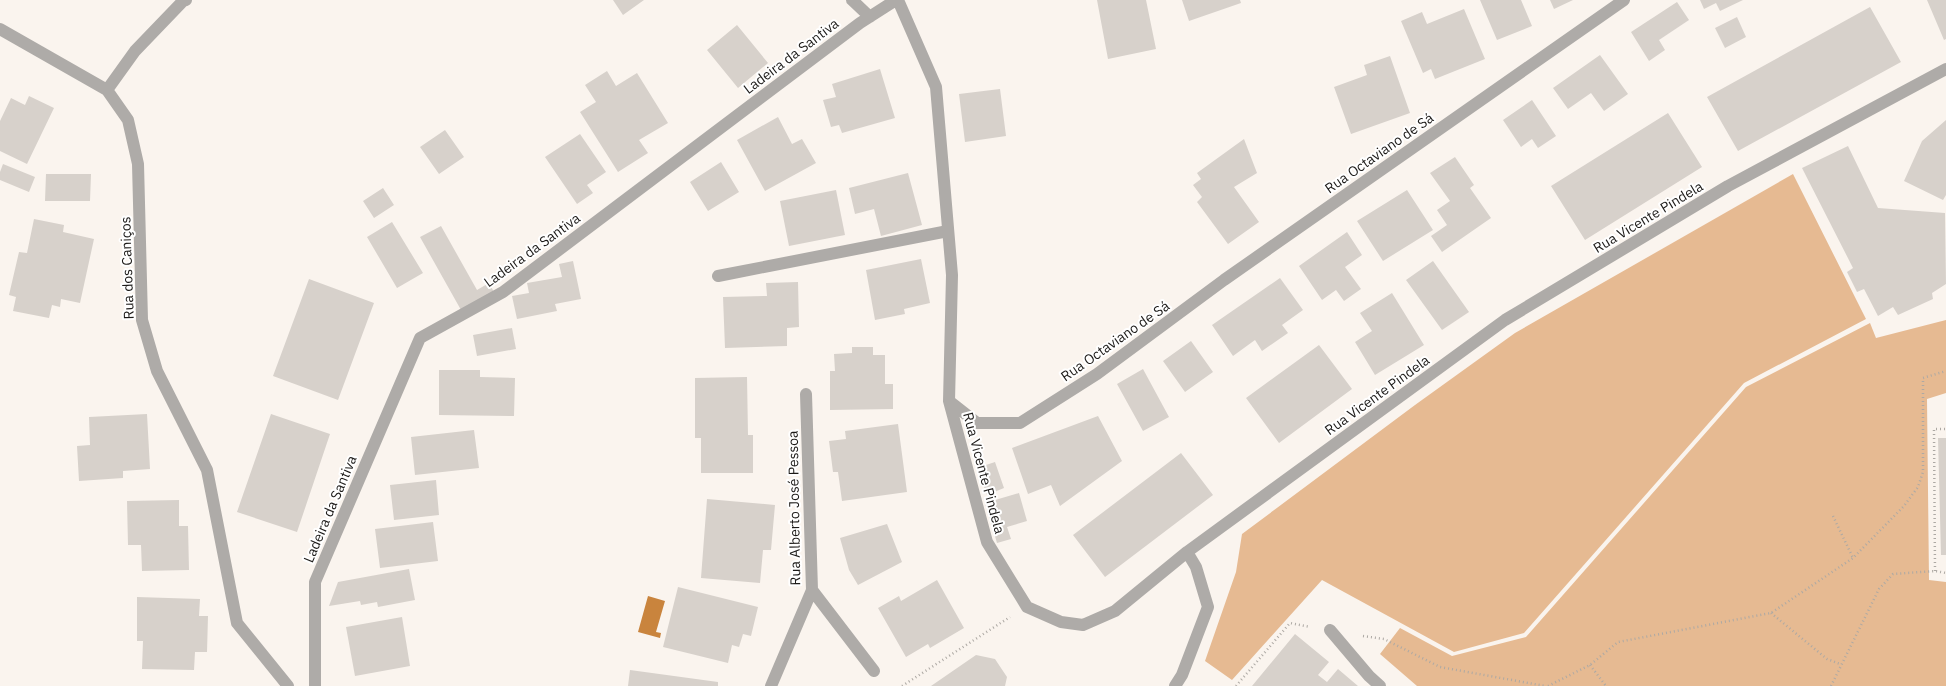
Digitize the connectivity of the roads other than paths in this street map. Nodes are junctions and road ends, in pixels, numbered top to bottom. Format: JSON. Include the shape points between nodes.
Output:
{"nodes":[{"id":1,"x":186,"y":0,"type":"edge"},
{"id":2,"x":852,"y":0,"type":"edge"},
{"id":3,"x":897,"y":0,"type":"edge"},
{"id":4,"x":1624,"y":0,"type":"edge"},
{"id":5,"x":870,"y":17,"type":"junction"},
{"id":6,"x":0,"y":29,"type":"edge"},
{"id":7,"x":1946,"y":69,"type":"edge"},
{"id":8,"x":107,"y":90,"type":"junction"},
{"id":9,"x":948,"y":231,"type":"junction"},
{"id":10,"x":718,"y":276,"type":"dead end"},
{"id":11,"x":806,"y":394,"type":"dead end"},
{"id":12,"x":949,"y":401,"type":"junction"},
{"id":13,"x":1188,"y":552,"type":"junction"},
{"id":14,"x":812,"y":590,"type":"junction"},
{"id":15,"x":1330,"y":630,"type":"road end"},
{"id":16,"x":874,"y":671,"type":"dead end"},
{"id":17,"x":288,"y":686,"type":"edge"},
{"id":18,"x":315,"y":686,"type":"edge"},
{"id":19,"x":771,"y":686,"type":"edge"},
{"id":20,"x":1175,"y":686,"type":"edge"},
{"id":21,"x":1380,"y":686,"type":"edge"}],
"edges":[{"from":1,"to":8,"type":"street","via":[[182,1],[135,51]]},
{"from":2,"to":5,"type":"street"},
{"from":3,"to":5,"type":"street","name":"Ladeira da Santiva"},
{"from":3,"to":9,"type":"street","via":[[936,87]]},
{"from":4,"to":12,"type":"street","name":"Rua Octaviano de Sá","via":[[1230,276],[1097,374],[1020,423],[977,423]]},
{"from":5,"to":18,"type":"street","name":"Ladeira da Santiva","via":[[503,292],[420,338],[315,582]]},
{"from":6,"to":8,"type":"street","name":"Rua dos Caniços"},
{"from":7,"to":13,"type":"street","name":"Rua Vicente Pindela","via":[[1728,186],[1505,320]]},
{"from":8,"to":17,"type":"street","name":"Rua dos Caniços","via":[[128,120],[138,164],[142,320],[157,371],[207,470],[237,623]]},
{"from":9,"to":10,"type":"street"},
{"from":9,"to":12,"type":"street","via":[[952,275]]},
{"from":11,"to":14,"type":"street","name":"Rua Alberto José Pessoa"},
{"from":12,"to":13,"type":"street","name":"Rua Vicente Pindela","via":[[987,542],[1027,606],[1061,622],[1083,625],[1115,611]]},
{"from":13,"to":20,"type":"street","via":[[1196,567],[1208,607],[1182,675]]},
{"from":14,"to":16,"type":"street"},
{"from":14,"to":19,"type":"street","name":"Rua Alberto José Pessoa"},
{"from":15,"to":21,"type":"street"}]}
